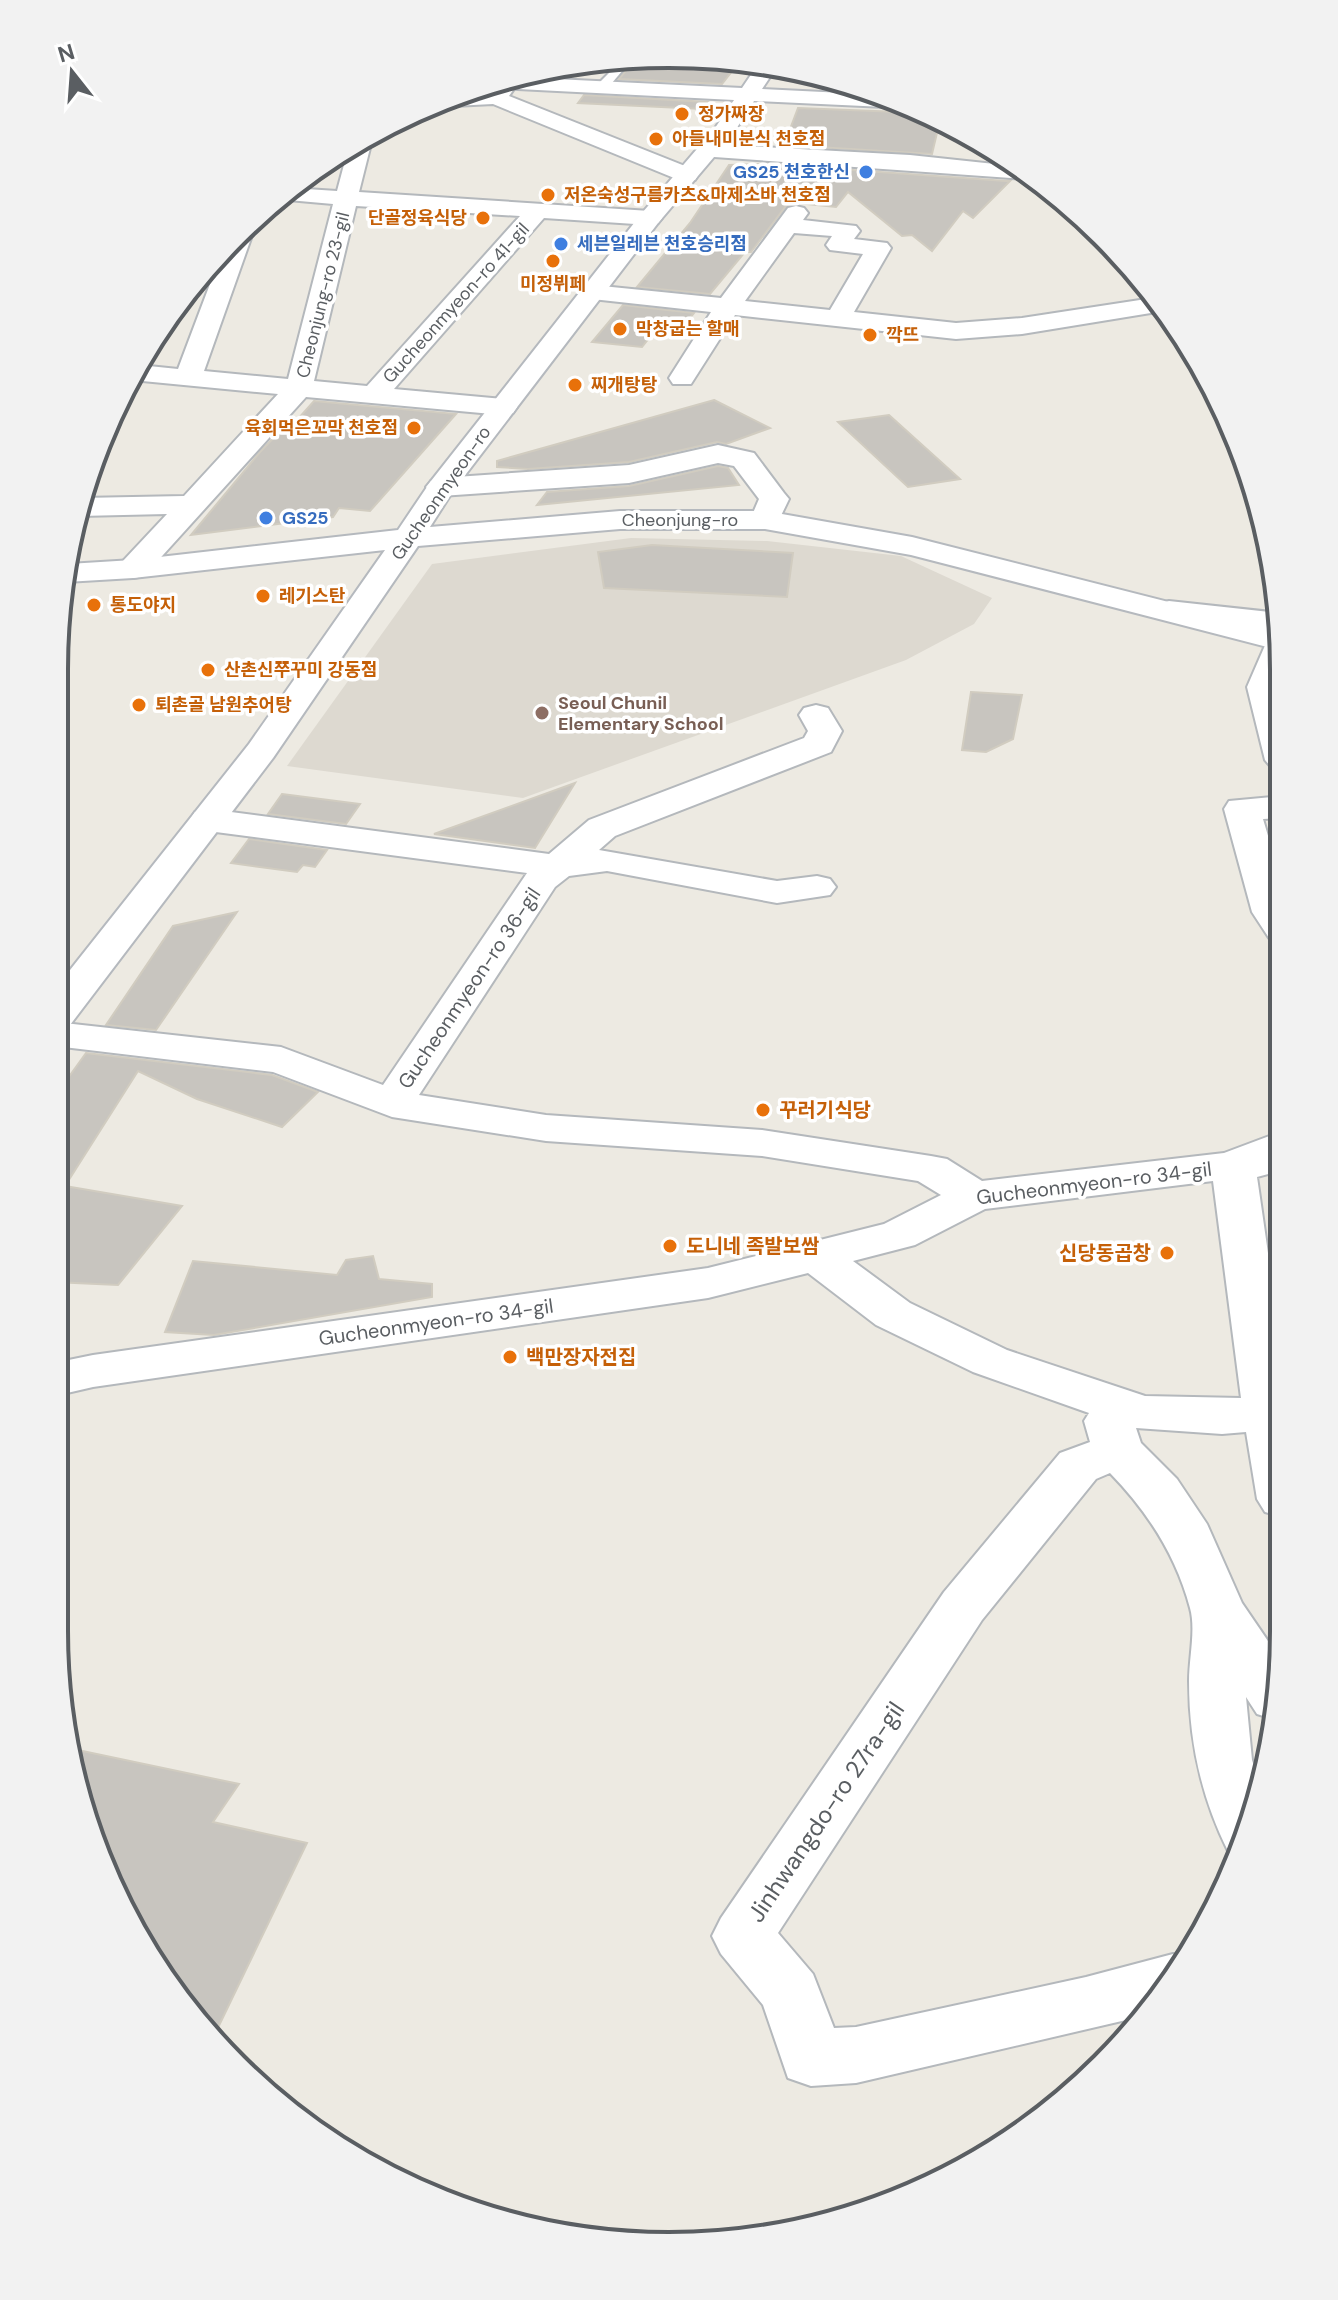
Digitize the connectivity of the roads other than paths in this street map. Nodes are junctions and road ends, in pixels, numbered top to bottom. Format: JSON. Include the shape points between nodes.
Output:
{"nodes":[{"id":1,"x":618,"y":70,"type":"edge"},
{"id":2,"x":760,"y":75,"type":"edge"},
{"id":3,"x":602,"y":87,"type":"junction"},
{"id":4,"x":514,"y":88,"type":"edge"},
{"id":5,"x":505,"y":90,"type":"edge"},
{"id":6,"x":748,"y":93,"type":"junction"},
{"id":7,"x":860,"y":99,"type":"edge"},
{"id":8,"x":708,"y":151,"type":"junction"},
{"id":9,"x":357,"y":156,"type":"edge"},
{"id":10,"x":1002,"y":168,"type":"edge"},
{"id":11,"x":687,"y":175,"type":"junction"},
{"id":12,"x":299,"y":195,"type":"edge"},
{"id":13,"x":348,"y":198,"type":"junction"},
{"id":14,"x":538,"y":211,"type":"junction"},
{"id":15,"x":650,"y":218,"type":"junction"},
{"id":16,"x":232,"y":257,"type":"edge"},
{"id":17,"x":592,"y":292,"type":"junction"},
{"id":18,"x":728,"y":306,"type":"junction"},
{"id":19,"x":1148,"y":306,"type":"edge"},
{"id":20,"x":838,"y":318,"type":"junction"},
{"id":21,"x":146,"y":374,"type":"edge"},
{"id":22,"x":188,"y":378,"type":"junction"},
{"id":23,"x":682,"y":378,"type":"dead end"},
{"id":24,"x":299,"y":388,"type":"junction"},
{"id":25,"x":374,"y":395,"type":"junction"},
{"id":26,"x":503,"y":407,"type":"junction"},
{"id":27,"x":441,"y":487,"type":"junction"},
{"id":28,"x":191,"y":505,"type":"junction"},
{"id":29,"x":90,"y":507,"type":"edge"},
{"id":30,"x":765,"y":520,"type":"junction"},
{"id":31,"x":409,"y":538,"type":"junction"},
{"id":32,"x":133,"y":569,"type":"junction"},
{"id":33,"x":76,"y":572,"type":"edge"},
{"id":34,"x":1163,"y":610,"type":"junction"},
{"id":35,"x":1268,"y":621,"type":"edge"},
{"id":36,"x":1269,"y":638,"type":"edge"},
{"id":37,"x":1270,"y":672,"type":"edge"},
{"id":38,"x":1270,"y":710,"type":"edge"},
{"id":39,"x":816,"y":715,"type":"dead end"},
{"id":40,"x":1270,"y":808,"type":"edge"},
{"id":41,"x":208,"y":820,"type":"junction"},
{"id":42,"x":557,"y":866,"type":"junction"},
{"id":43,"x":817,"y":887,"type":"dead end"},
{"id":44,"x":1270,"y":908,"type":"edge"},
{"id":45,"x":68,"y":999,"type":"edge"},
{"id":46,"x":68,"y":1035,"type":"edge"},
{"id":47,"x":392,"y":1104,"type":"junction"},
{"id":48,"x":1270,"y":1149,"type":"edge"},
{"id":49,"x":1270,"y":1163,"type":"edge"},
{"id":50,"x":1233,"y":1165,"type":"junction"},
{"id":51,"x":974,"y":1196,"type":"junction"},
{"id":52,"x":816,"y":1256,"type":"junction"},
{"id":53,"x":68,"y":1377,"type":"edge"},
{"id":54,"x":1270,"y":1382,"type":"edge"},
{"id":55,"x":1270,"y":1412,"type":"edge"},
{"id":56,"x":1111,"y":1424,"type":"junction"},
{"id":57,"x":1218,"y":1610,"type":"junction"},
{"id":58,"x":1267,"y":1685,"type":"edge"},
{"id":59,"x":1242,"y":1813,"type":"edge"},
{"id":60,"x":1154,"y":1986,"type":"edge"}],
"edges":[{"from":1,"to":3,"type":"lane"},
{"from":2,"to":6,"type":"street","name":"Gucheonmyeon-ro"},
{"from":3,"to":4,"type":"street"},
{"from":3,"to":6,"type":"street"},
{"from":5,"to":11,"type":"street"},
{"from":6,"to":7,"type":"street"},
{"from":6,"to":8,"type":"street","name":"Gucheonmyeon-ro"},
{"from":8,"to":10,"type":"street"},
{"from":8,"to":11,"type":"street","name":"Gucheonmyeon-ro"},
{"from":9,"to":13,"type":"street","name":"Cheonjung-ro 23-gil"},
{"from":11,"to":15,"type":"street","name":"Gucheonmyeon-ro"},
{"from":12,"to":13,"type":"street","name":"Gucheonmyeon-ro 41-gil"},
{"from":13,"to":14,"type":"street","name":"Gucheonmyeon-ro 41-gil"},
{"from":13,"to":24,"type":"street","name":"Cheonjung-ro 23-gil"},
{"from":14,"to":15,"type":"street","name":"Gucheonmyeon-ro 41-gil"},
{"from":14,"to":25,"type":"street","name":"Gucheonmyeon-ro 41-gil"},
{"from":15,"to":17,"type":"street","name":"Gucheonmyeon-ro"},
{"from":16,"to":22,"type":"street"},
{"from":17,"to":18,"type":"street"},
{"from":17,"to":26,"type":"street","name":"Gucheonmyeon-ro"},
{"from":18,"to":20,"type":"street"},
{"from":18,"to":20,"type":"street","via":[[792,219],[848,231],[838,245],[879,248]]},
{"from":18,"to":23,"type":"street"},
{"from":19,"to":20,"type":"street","via":[[956,331]]},
{"from":21,"to":22,"type":"street"},
{"from":22,"to":24,"type":"street"},
{"from":24,"to":25,"type":"street"},
{"from":24,"to":28,"type":"street","name":"Cheonjung-ro 23-gil"},
{"from":25,"to":26,"type":"street"},
{"from":26,"to":27,"type":"street","name":"Gucheonmyeon-ro"},
{"from":27,"to":30,"type":"street","via":[[629,474],[718,454],[744,459],[774,499]]},
{"from":27,"to":31,"type":"street","name":"Gucheonmyeon-ro"},
{"from":28,"to":29,"type":"street"},
{"from":28,"to":32,"type":"street","name":"Cheonjung-ro 23-gil"},
{"from":30,"to":31,"type":"street","name":"Cheonjung-ro","via":[[620,520]]},
{"from":30,"to":34,"type":"street","name":"Cheonjung-ro","via":[[912,546]]},
{"from":31,"to":32,"type":"street","name":"Cheonjung-ro"},
{"from":31,"to":41,"type":"street","name":"Gucheonmyeon-ro"},
{"from":32,"to":33,"type":"street","name":"Cheonjung-ro"},
{"from":34,"to":35,"type":"street"},
{"from":34,"to":36,"type":"street","name":"Cheonjung-ro"},
{"from":37,"to":38,"type":"street","via":[[1264,687]]},
{"from":39,"to":42,"type":"street","name":"Gucheonmyeon-ro 36-gil","via":[[825,731],[819,745],[602,828]]},
{"from":40,"to":44,"type":"street","via":[[1242,809]]},
{"from":41,"to":42,"type":"street"},
{"from":41,"to":45,"type":"street","name":"Gucheonmyeon-ro"},
{"from":42,"to":43,"type":"street","via":[[607,860],[777,892]]},
{"from":42,"to":47,"type":"street","name":"Gucheonmyeon-ro 36-gil","via":[[541,880]]},
{"from":46,"to":47,"type":"street","name":"Gucheonmyeon-ro 36-gil","via":[[281,1060]]},
{"from":47,"to":51,"type":"street","name":"Gucheonmyeon-ro 36-gil","via":[[546,1128],[762,1143],[931,1169]]},
{"from":48,"to":50,"type":"street","name":"Gucheonmyeon-ro 34-gil"},
{"from":49,"to":50,"type":"street"},
{"from":50,"to":51,"type":"street","name":"Gucheonmyeon-ro 34-gil"},
{"from":50,"to":54,"type":"street"},
{"from":51,"to":52,"type":"street","name":"Gucheonmyeon-ro 34-gil","via":[[899,1235]]},
{"from":52,"to":53,"type":"street","name":"Gucheonmyeon-ro 34-gil","via":[[708,1283]]},
{"from":52,"to":56,"type":"street","via":[[893,1314]]},
{"from":55,"to":56,"type":"street","via":[[1222,1417],[1142,1413]]},
{"from":56,"to":57,"type":"street","via":[[1188,1537]]},
{"from":56,"to":60,"type":"street","name":"Jinhwangdo-ro 27ra-gil","via":[[963,1606],[743,1936],[791,1993],[811,2058],[856,2055]]},
{"from":57,"to":58,"type":"street"},
{"from":57,"to":59,"type":"street","via":[[1223,1760]]}]}
